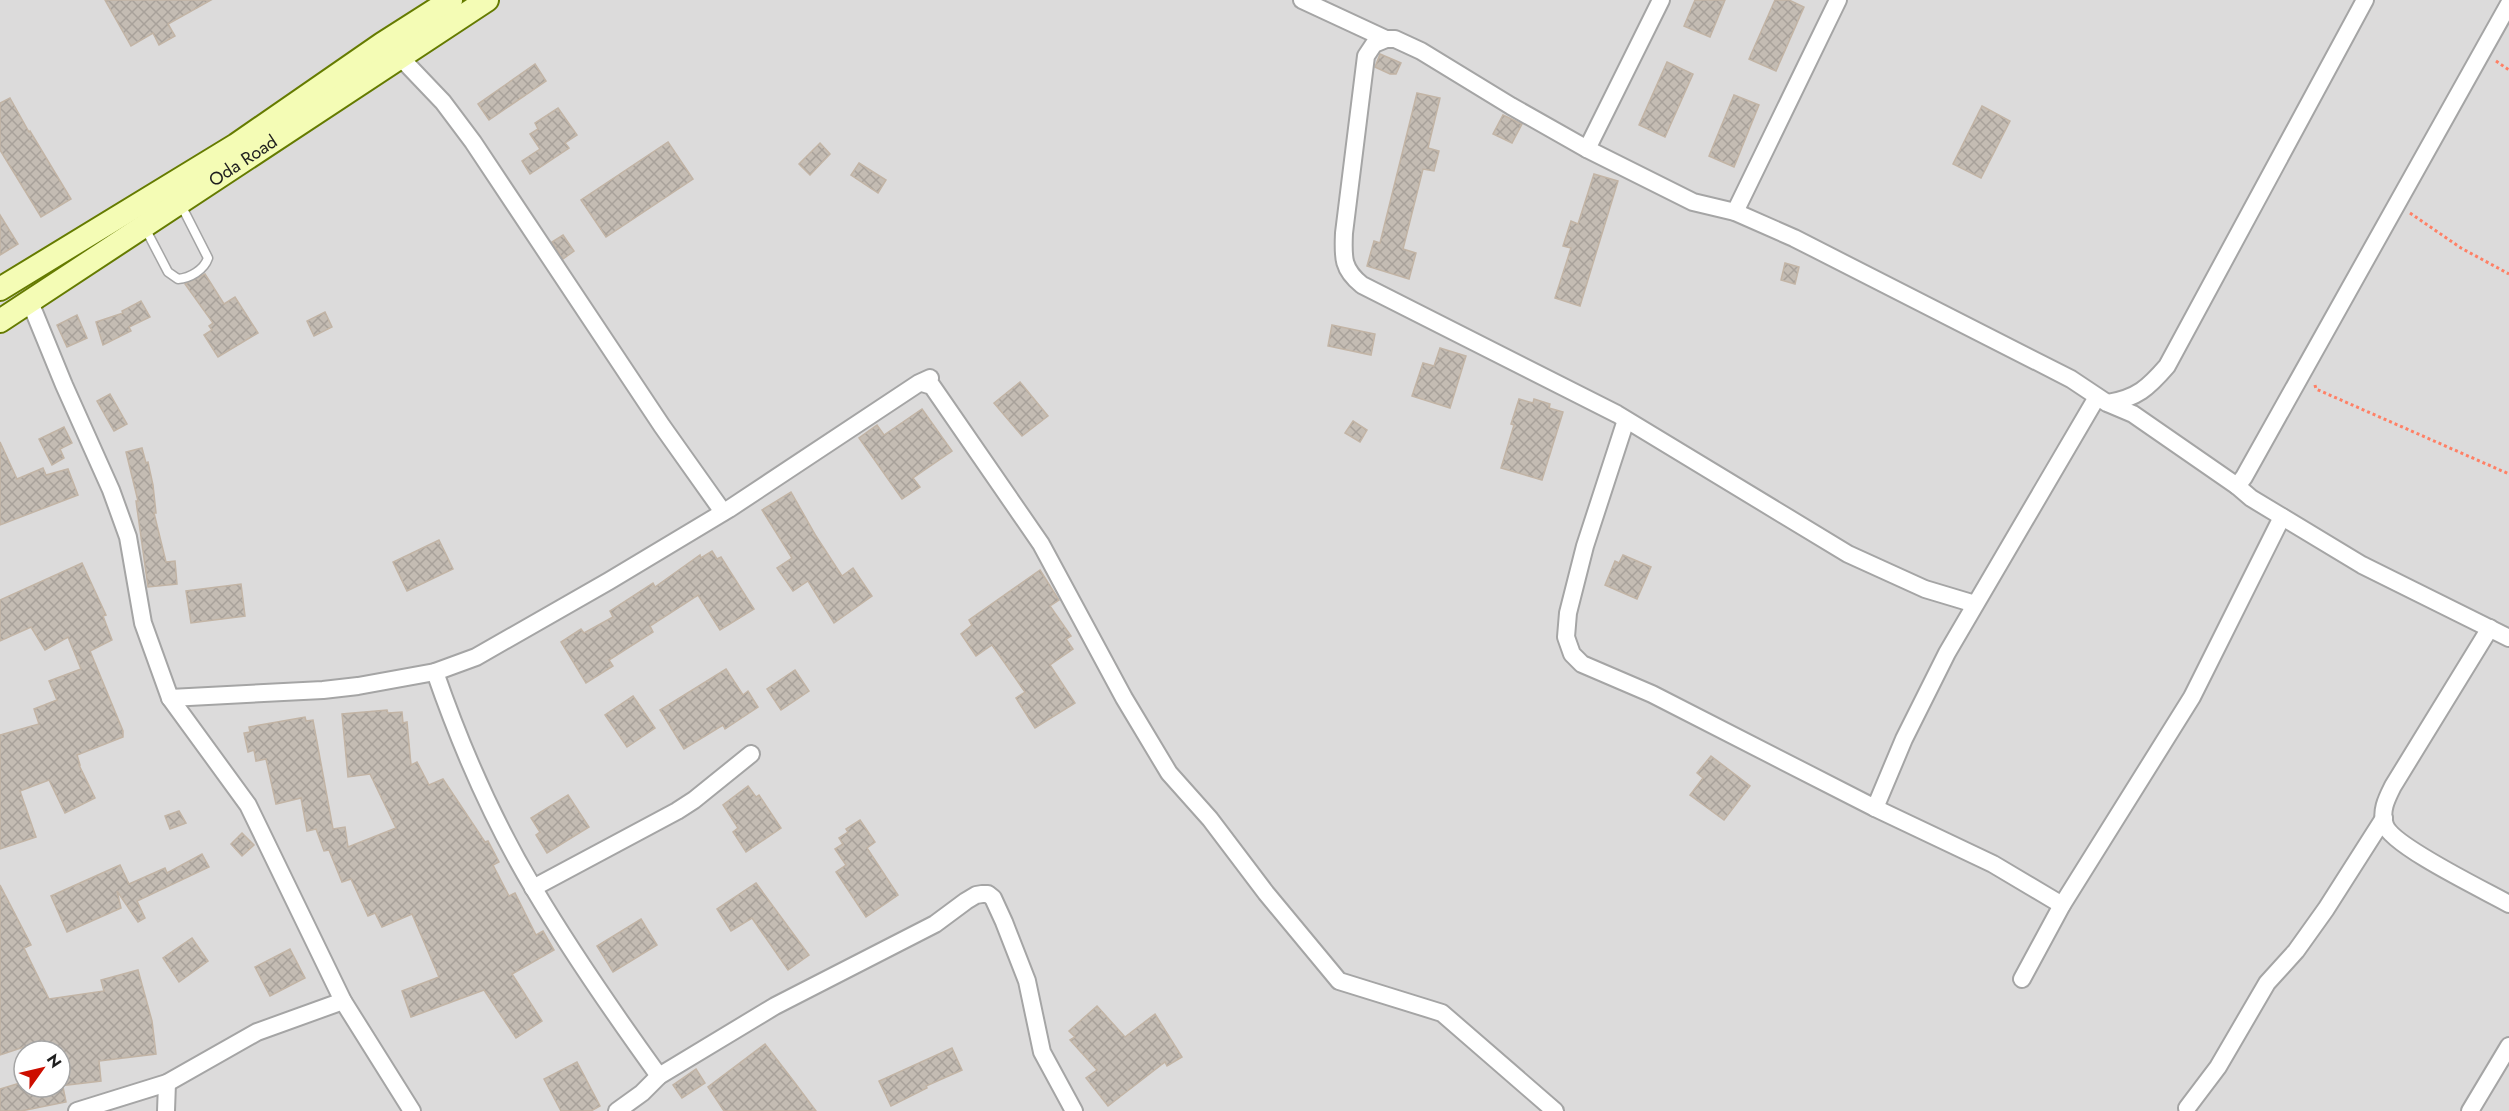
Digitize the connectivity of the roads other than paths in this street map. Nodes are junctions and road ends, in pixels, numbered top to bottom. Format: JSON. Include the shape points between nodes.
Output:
{"nodes":[{"id":1,"x":451,"y":0,"type":"edge"},
{"id":2,"x":487,"y":0,"type":"edge"},
{"id":3,"x":1302,"y":0,"type":"edge"},
{"id":4,"x":1661,"y":0,"type":"edge"},
{"id":5,"x":1838,"y":0,"type":"edge"},
{"id":6,"x":2365,"y":0,"type":"edge"},
{"id":7,"x":2509,"y":4,"type":"edge"},
{"id":8,"x":1386,"y":39,"type":"junction"},
{"id":9,"x":401,"y":58,"type":"junction"},
{"id":10,"x":1587,"y":149,"type":"junction"},
{"id":11,"x":180,"y":203,"type":"junction"},
{"id":12,"x":1735,"y":212,"type":"junction"},
{"id":13,"x":143,"y":226,"type":"junction"},
{"id":14,"x":0,"y":289,"type":"edge"},
{"id":15,"x":30,"y":302,"type":"junction"},
{"id":16,"x":0,"y":321,"type":"edge"},
{"id":17,"x":2102,"y":400,"type":"junction"},
{"id":18,"x":1626,"y":420,"type":"junction"},
{"id":19,"x":2237,"y":486,"type":"junction"},
{"id":20,"x":723,"y":512,"type":"junction"},
{"id":21,"x":2282,"y":517,"type":"junction"},
{"id":22,"x":1976,"y":604,"type":"junction"},
{"id":23,"x":2490,"y":628,"type":"junction"},
{"id":24,"x":2509,"y":638,"type":"edge"},
{"id":25,"x":435,"y":672,"type":"junction"},
{"id":26,"x":170,"y":698,"type":"junction"},
{"id":27,"x":751,"y":754,"type":"dead end"},
{"id":28,"x":1875,"y":808,"type":"junction"},
{"id":29,"x":2384,"y":818,"type":"junction"},
{"id":30,"x":533,"y":888,"type":"junction"},
{"id":31,"x":2509,"y":904,"type":"edge"},
{"id":32,"x":2062,"y":905,"type":"junction"},
{"id":33,"x":2022,"y":979,"type":"dead end"},
{"id":34,"x":343,"y":1001,"type":"junction"},
{"id":35,"x":2509,"y":1046,"type":"edge"},
{"id":36,"x":659,"y":1076,"type":"junction"},
{"id":37,"x":167,"y":1083,"type":"junction"},
{"id":38,"x":2187,"y":1108,"type":"dead end"},
{"id":39,"x":77,"y":1111,"type":"edge"},
{"id":40,"x":166,"y":1111,"type":"edge"},
{"id":41,"x":411,"y":1111,"type":"edge"},
{"id":42,"x":617,"y":1111,"type":"edge"},
{"id":43,"x":1074,"y":1111,"type":"edge"},
{"id":44,"x":1555,"y":1111,"type":"edge"},
{"id":45,"x":2470,"y":1111,"type":"edge"}],
"edges":[{"from":1,"to":14,"type":"street","name":"Oda Road","via":[[236,145]]},
{"from":2,"to":9,"type":"street","name":"Oda Road"},
{"from":3,"to":8,"type":"street"},
{"from":4,"to":10,"type":"street"},
{"from":5,"to":12,"type":"street"},
{"from":6,"to":17,"type":"street","via":[[2167,366],[2143,392],[2124,400]]},
{"from":7,"to":19,"type":"street"},
{"from":8,"to":10,"type":"street","via":[[1421,51]]},
{"from":8,"to":18,"type":"street","via":[[1374,44],[1366,57],[1344,233],[1343,256],[1350,275],[1362,285]]},
{"from":9,"to":11,"type":"street","name":"Oda Road"},
{"from":9,"to":20,"type":"street","via":[[443,102],[473,142]]},
{"from":10,"to":12,"type":"street","via":[[1693,202]]},
{"from":11,"to":13,"type":"street","name":"Oda Road"},
{"from":11,"to":13,"type":"lane","via":[[208,258],[192,274],[178,279],[168,272]]},
{"from":12,"to":17,"type":"street","via":[[2030,357]]},
{"from":13,"to":15,"type":"street","name":"Oda Road"},
{"from":15,"to":16,"type":"street","name":"Oda Road"},
{"from":15,"to":26,"type":"street","via":[[128,537],[143,623]]},
{"from":17,"to":19,"type":"street","via":[[2133,414]]},
{"from":17,"to":22,"type":"street"},
{"from":18,"to":22,"type":"street","via":[[1848,554],[1925,589]]},
{"from":18,"to":28,"type":"street","via":[[1585,546],[1568,613],[1569,649],[1582,664],[1652,694]]},
{"from":19,"to":21,"type":"street"},
{"from":20,"to":25,"type":"street","via":[[476,657]]},
{"from":20,"to":44,"type":"street","via":[[919,383],[932,377],[922,383],[932,386],[1041,544],[1169,773],[1339,981],[1442,1013]]},
{"from":21,"to":23,"type":"street","via":[[2362,565]]},
{"from":21,"to":32,"type":"street","via":[[2192,697]]},
{"from":22,"to":28,"type":"street","via":[[1904,739]]},
{"from":23,"to":24,"type":"street"},
{"from":23,"to":29,"type":"street","via":[[2393,786],[2384,806]]},
{"from":25,"to":26,"type":"street","via":[[323,690]]},
{"from":25,"to":30,"type":"street","via":[[486,799]]},
{"from":26,"to":34,"type":"street","via":[[248,805]]},
{"from":27,"to":30,"type":"street","via":[[677,811]]},
{"from":28,"to":32,"type":"street","via":[[1993,864]]},
{"from":29,"to":31,"type":"street","via":[[2385,826],[2401,844]]},
{"from":29,"to":38,"type":"street","via":[[2326,909],[2267,983],[2218,1067]]},
{"from":30,"to":36,"type":"street"},
{"from":32,"to":33,"type":"street"},
{"from":34,"to":37,"type":"street","via":[[257,1032]]},
{"from":34,"to":41,"type":"street"},
{"from":35,"to":45,"type":"street"},
{"from":36,"to":42,"type":"street"},
{"from":36,"to":43,"type":"street","via":[[805,989],[935,924],[976,895],[988,894],[1028,981],[1042,1052]]},
{"from":37,"to":39,"type":"street"},
{"from":37,"to":40,"type":"street"}]}
